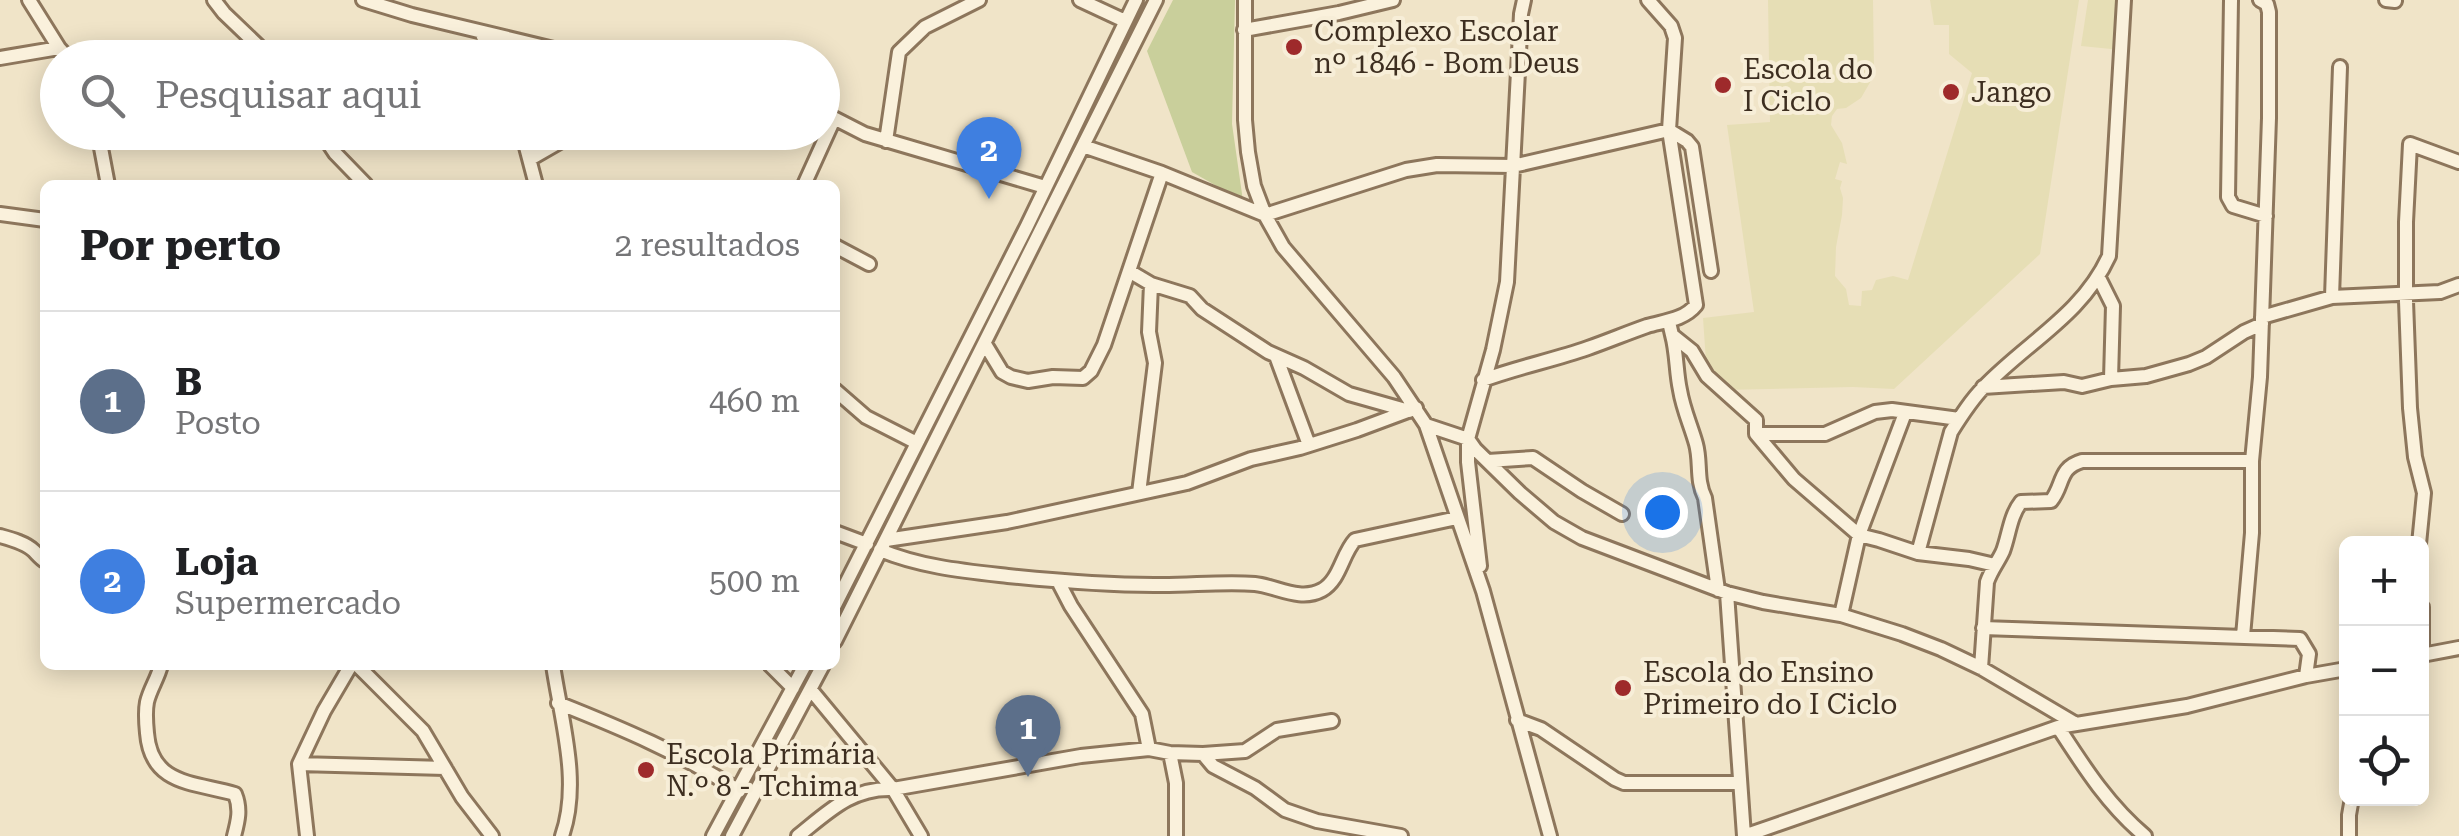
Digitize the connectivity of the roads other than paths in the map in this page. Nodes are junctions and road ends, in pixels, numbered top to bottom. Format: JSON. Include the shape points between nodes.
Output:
{"nodes":[{"id":1,"x":30,"y":0,"type":"edge"},
{"id":2,"x":214,"y":0,"type":"edge"},
{"id":3,"x":363,"y":0,"type":"edge"},
{"id":4,"x":979,"y":0,"type":"edge"},
{"id":5,"x":1080,"y":0,"type":"edge"},
{"id":6,"x":1136,"y":0,"type":"edge"},
{"id":7,"x":1156,"y":0,"type":"edge"},
{"id":8,"x":1246,"y":0,"type":"edge"},
{"id":9,"x":1393,"y":0,"type":"edge"},
{"id":10,"x":1524,"y":0,"type":"edge"},
{"id":11,"x":1648,"y":0,"type":"edge"},
{"id":12,"x":2124,"y":0,"type":"edge"},
{"id":13,"x":2231,"y":0,"type":"edge"},
{"id":14,"x":2260,"y":0,"type":"edge"},
{"id":15,"x":2386,"y":0,"type":"edge"},
{"id":16,"x":2395,"y":1,"type":"edge"},
{"id":17,"x":1125,"y":22,"type":"junction"},
{"id":18,"x":1244,"y":30,"type":"junction"},
{"id":19,"x":481,"y":32,"type":"junction"},
{"id":20,"x":56,"y":40,"type":"edge"},
{"id":21,"x":252,"y":40,"type":"edge"},
{"id":22,"x":484,"y":40,"type":"edge"},
{"id":23,"x":515,"y":40,"type":"edge"},
{"id":24,"x":40,"y":55,"type":"edge"},
{"id":25,"x":0,"y":58,"type":"edge"},
{"id":26,"x":2340,"y":67,"type":"dead end"},
{"id":27,"x":840,"y":121,"type":"edge"},
{"id":28,"x":1668,"y":130,"type":"junction"},
{"id":29,"x":886,"y":140,"type":"junction"},
{"id":30,"x":1082,"y":146,"type":"junction"},
{"id":31,"x":101,"y":150,"type":"edge"},
{"id":32,"x":334,"y":150,"type":"edge"},
{"id":33,"x":527,"y":150,"type":"edge"},
{"id":34,"x":546,"y":150,"type":"edge"},
{"id":35,"x":816,"y":150,"type":"edge"},
{"id":36,"x":530,"y":159,"type":"junction"},
{"id":37,"x":2459,"y":162,"type":"edge"},
{"id":38,"x":1513,"y":166,"type":"junction"},
{"id":39,"x":1162,"y":173,"type":"junction"},
{"id":40,"x":107,"y":180,"type":"edge"},
{"id":41,"x":361,"y":180,"type":"edge"},
{"id":42,"x":535,"y":180,"type":"edge"},
{"id":43,"x":806,"y":180,"type":"edge"},
{"id":44,"x":1045,"y":187,"type":"junction"},
{"id":45,"x":0,"y":214,"type":"edge"},
{"id":46,"x":1266,"y":215,"type":"junction"},
{"id":47,"x":2266,"y":216,"type":"junction"},
{"id":48,"x":40,"y":219,"type":"edge"},
{"id":49,"x":840,"y":249,"type":"edge"},
{"id":50,"x":869,"y":264,"type":"dead end"},
{"id":51,"x":1128,"y":271,"type":"junction"},
{"id":52,"x":1711,"y":271,"type":"dead end"},
{"id":53,"x":2099,"y":278,"type":"junction"},
{"id":54,"x":1152,"y":284,"type":"junction"},
{"id":55,"x":2459,"y":285,"type":"edge"},
{"id":56,"x":2406,"y":294,"type":"junction"},
{"id":57,"x":2332,"y":297,"type":"junction"},
{"id":58,"x":2262,"y":320,"type":"junction"},
{"id":59,"x":1671,"y":328,"type":"junction"},
{"id":60,"x":984,"y":344,"type":"junction"},
{"id":61,"x":1276,"y":356,"type":"junction"},
{"id":62,"x":1483,"y":380,"type":"junction"},
{"id":63,"x":2111,"y":380,"type":"junction"},
{"id":64,"x":1983,"y":387,"type":"junction"},
{"id":65,"x":840,"y":394,"type":"edge"},
{"id":66,"x":1413,"y":409,"type":"junction"},
{"id":67,"x":1905,"y":413,"type":"junction"},
{"id":68,"x":1959,"y":420,"type":"junction"},
{"id":69,"x":1426,"y":424,"type":"junction"},
{"id":70,"x":1756,"y":434,"type":"junction"},
{"id":71,"x":1468,"y":439,"type":"junction"},
{"id":72,"x":917,"y":443,"type":"junction"},
{"id":73,"x":1309,"y":445,"type":"junction"},
{"id":74,"x":1488,"y":461,"type":"junction"},
{"id":75,"x":2252,"y":461,"type":"junction"},
{"id":76,"x":1138,"y":494,"type":"junction"},
{"id":77,"x":1622,"y":514,"type":"dead end"},
{"id":78,"x":1456,"y":518,"type":"junction"},
{"id":79,"x":840,"y":534,"type":"edge"},
{"id":80,"x":0,"y":536,"type":"edge"},
{"id":81,"x":1859,"y":536,"type":"junction"},
{"id":82,"x":2420,"y":536,"type":"edge"},
{"id":83,"x":866,"y":544,"type":"junction"},
{"id":84,"x":883,"y":545,"type":"junction"},
{"id":85,"x":1918,"y":553,"type":"junction"},
{"id":86,"x":40,"y":559,"type":"edge"},
{"id":87,"x":1995,"y":565,"type":"junction"},
{"id":88,"x":1058,"y":581,"type":"junction"},
{"id":89,"x":1483,"y":592,"type":"junction"},
{"id":90,"x":1722,"y":592,"type":"junction"},
{"id":91,"x":840,"y":595,"type":"edge"},
{"id":92,"x":1841,"y":615,"type":"junction"},
{"id":93,"x":1983,"y":628,"type":"junction"},
{"id":94,"x":840,"y":632,"type":"edge"},
{"id":95,"x":2243,"y":636,"type":"junction"},
{"id":96,"x":2459,"y":648,"type":"edge"},
{"id":97,"x":2429,"y":654,"type":"edge"},
{"id":98,"x":1981,"y":668,"type":"junction"},
{"id":99,"x":160,"y":670,"type":"edge"},
{"id":100,"x":357,"y":670,"type":"edge"},
{"id":101,"x":361,"y":670,"type":"edge"},
{"id":102,"x":554,"y":670,"type":"edge"},
{"id":103,"x":775,"y":670,"type":"edge"},
{"id":104,"x":802,"y":670,"type":"edge"},
{"id":105,"x":821,"y":670,"type":"edge"},
{"id":106,"x":2339,"y":670,"type":"edge"},
{"id":107,"x":2306,"y":676,"type":"junction"},
{"id":108,"x":793,"y":688,"type":"junction"},
{"id":109,"x":811,"y":690,"type":"junction"},
{"id":110,"x":558,"y":704,"type":"junction"},
{"id":111,"x":1517,"y":720,"type":"junction"},
{"id":112,"x":1332,"y":721,"type":"dead end"},
{"id":113,"x":2076,"y":724,"type":"junction"},
{"id":114,"x":2058,"y":728,"type":"junction"},
{"id":115,"x":1149,"y":749,"type":"junction"},
{"id":116,"x":1170,"y":753,"type":"junction"},
{"id":117,"x":1203,"y":754,"type":"junction"},
{"id":118,"x":299,"y":764,"type":"junction"},
{"id":119,"x":445,"y":768,"type":"junction"},
{"id":120,"x":1740,"y":783,"type":"junction"},
{"id":121,"x":893,"y":789,"type":"junction"},
{"id":122,"x":739,"y":791,"type":"junction"},
{"id":123,"x":2351,"y":806,"type":"edge"},
{"id":124,"x":1771,"y":832,"type":"edge"},
{"id":125,"x":234,"y":836,"type":"edge"},
{"id":126,"x":307,"y":836,"type":"edge"},
{"id":127,"x":492,"y":836,"type":"edge"},
{"id":128,"x":562,"y":836,"type":"edge"},
{"id":129,"x":713,"y":836,"type":"edge"},
{"id":130,"x":732,"y":836,"type":"edge"},
{"id":131,"x":798,"y":836,"type":"edge"},
{"id":132,"x":921,"y":836,"type":"edge"},
{"id":133,"x":1176,"y":836,"type":"edge"},
{"id":134,"x":1401,"y":836,"type":"edge"},
{"id":135,"x":1550,"y":836,"type":"edge"},
{"id":136,"x":1744,"y":836,"type":"edge"},
{"id":137,"x":2145,"y":836,"type":"edge"},
{"id":138,"x":2349,"y":836,"type":"edge"}],
"edges":[{"from":1,"to":20,"type":"street"},
{"from":2,"to":21,"type":"street"},
{"from":3,"to":19,"type":"street"},
{"from":4,"to":29,"type":"street","via":[[925,27],[899,52]]},
{"from":5,"to":17,"type":"street"},
{"from":6,"to":17,"type":"street"},
{"from":7,"to":30,"type":"street"},
{"from":8,"to":18,"type":"street"},
{"from":9,"to":18,"type":"street"},
{"from":10,"to":38,"type":"street"},
{"from":11,"to":28,"type":"street","via":[[1675,38]]},
{"from":12,"to":53,"type":"street","via":[[2109,256]]},
{"from":13,"to":47,"type":"street","via":[[2228,197],[2233,206]]},
{"from":14,"to":47,"type":"street","via":[[2269,12]]},
{"from":15,"to":16,"type":"street"},
{"from":17,"to":44,"type":"street"},
{"from":18,"to":46,"type":"street","via":[[1248,152]]},
{"from":19,"to":22,"type":"street"},
{"from":19,"to":23,"type":"street"},
{"from":24,"to":25,"type":"street"},
{"from":26,"to":57,"type":"street"},
{"from":27,"to":29,"type":"street"},
{"from":28,"to":38,"type":"street"},
{"from":28,"to":52,"type":"street","via":[[1692,147]]},
{"from":28,"to":59,"type":"street","via":[[1696,299],[1694,309]]},
{"from":29,"to":44,"type":"street"},
{"from":30,"to":39,"type":"street"},
{"from":30,"to":60,"type":"street"},
{"from":31,"to":40,"type":"street"},
{"from":32,"to":41,"type":"street"},
{"from":33,"to":36,"type":"street"},
{"from":34,"to":36,"type":"street"},
{"from":35,"to":43,"type":"street"},
{"from":36,"to":42,"type":"street"},
{"from":37,"to":56,"type":"street","via":[[2410,144]]},
{"from":38,"to":46,"type":"street","via":[[1406,170]]},
{"from":38,"to":62,"type":"street","via":[[1507,282]]},
{"from":39,"to":46,"type":"street"},
{"from":39,"to":51,"type":"street"},
{"from":44,"to":72,"type":"street"},
{"from":45,"to":48,"type":"street"},
{"from":46,"to":66,"type":"street","via":[[1283,247],[1394,377]]},
{"from":47,"to":58,"type":"street"},
{"from":49,"to":50,"type":"street"},
{"from":51,"to":54,"type":"street"},
{"from":51,"to":60,"type":"street","via":[[1104,345],[1083,378],[1011,377]]},
{"from":53,"to":63,"type":"street","via":[[2113,306]]},
{"from":53,"to":64,"type":"street"},
{"from":54,"to":61,"type":"street","via":[[1190,296]]},
{"from":54,"to":76,"type":"street","via":[[1148,332],[1155,364]]},
{"from":55,"to":56,"type":"street"},
{"from":56,"to":57,"type":"street"},
{"from":56,"to":82,"type":"street","via":[[2410,408],[2424,493]]},
{"from":57,"to":58,"type":"street"},
{"from":58,"to":63,"type":"street","via":[[2189,364]]},
{"from":58,"to":75,"type":"street"},
{"from":59,"to":62,"type":"street","via":[[1652,324]]},
{"from":59,"to":70,"type":"street","via":[[1707,376],[1756,420]]},
{"from":59,"to":90,"type":"street"},
{"from":60,"to":84,"type":"street"},
{"from":61,"to":66,"type":"street","via":[[1349,394]]},
{"from":61,"to":73,"type":"street"},
{"from":62,"to":71,"type":"street"},
{"from":63,"to":64,"type":"street"},
{"from":64,"to":68,"type":"street"},
{"from":65,"to":72,"type":"street","via":[[866,417]]},
{"from":66,"to":69,"type":"street"},
{"from":66,"to":73,"type":"street"},
{"from":67,"to":68,"type":"street"},
{"from":67,"to":70,"type":"street","via":[[1875,412],[1825,434]]},
{"from":67,"to":81,"type":"street"},
{"from":68,"to":85,"type":"street"},
{"from":69,"to":71,"type":"street"},
{"from":69,"to":78,"type":"street"},
{"from":70,"to":81,"type":"street","via":[[1794,479]]},
{"from":71,"to":74,"type":"street"},
{"from":71,"to":89,"type":"street"},
{"from":72,"to":83,"type":"street"},
{"from":73,"to":76,"type":"street"},
{"from":74,"to":77,"type":"street","via":[[1534,458]]},
{"from":74,"to":90,"type":"street","via":[[1554,522],[1582,538]]},
{"from":75,"to":87,"type":"street","via":[[2071,464],[2051,501],[2016,508]]},
{"from":75,"to":95,"type":"street"},
{"from":76,"to":84,"type":"street"},
{"from":78,"to":88,"type":"street","via":[[1356,540],[1329,585],[1304,595],[1256,584]]},
{"from":78,"to":89,"type":"street"},
{"from":79,"to":83,"type":"street"},
{"from":80,"to":86,"type":"street"},
{"from":81,"to":85,"type":"street"},
{"from":81,"to":92,"type":"street"},
{"from":83,"to":91,"type":"street"},
{"from":84,"to":88,"type":"street","via":[[905,560],[933,566]]},
{"from":84,"to":94,"type":"street"},
{"from":85,"to":87,"type":"street"},
{"from":87,"to":93,"type":"street"},
{"from":88,"to":115,"type":"street","via":[[1142,714]]},
{"from":89,"to":111,"type":"street"},
{"from":90,"to":92,"type":"street"},
{"from":90,"to":120,"type":"street"},
{"from":92,"to":98,"type":"street"},
{"from":93,"to":95,"type":"street"},
{"from":93,"to":98,"type":"street"},
{"from":95,"to":107,"type":"street","via":[[2300,639],[2309,654]]},
{"from":96,"to":97,"type":"street"},
{"from":98,"to":113,"type":"street"},
{"from":99,"to":125,"type":"street","via":[[146,719],[155,764],[176,778],[235,794]]},
{"from":100,"to":118,"type":"street","via":[[324,711]]},
{"from":101,"to":119,"type":"street","via":[[423,730]]},
{"from":102,"to":110,"type":"street"},
{"from":103,"to":108,"type":"street"},
{"from":104,"to":108,"type":"street"},
{"from":105,"to":109,"type":"street"},
{"from":106,"to":107,"type":"street"},
{"from":107,"to":113,"type":"street"},
{"from":108,"to":122,"type":"street"},
{"from":109,"to":121,"type":"street"},
{"from":109,"to":130,"type":"street"},
{"from":110,"to":122,"type":"street","via":[[631,732]]},
{"from":110,"to":128,"type":"street","via":[[571,787]]},
{"from":111,"to":120,"type":"street","via":[[1624,783]]},
{"from":111,"to":135,"type":"street"},
{"from":112,"to":117,"type":"street","via":[[1278,730],[1245,752]]},
{"from":113,"to":114,"type":"street"},
{"from":114,"to":124,"type":"street"},
{"from":114,"to":137,"type":"street","via":[[2100,792]]},
{"from":115,"to":116,"type":"street"},
{"from":115,"to":121,"type":"street"},
{"from":116,"to":117,"type":"street"},
{"from":116,"to":133,"type":"street"},
{"from":117,"to":134,"type":"street","via":[[1285,810]]},
{"from":118,"to":119,"type":"street"},
{"from":118,"to":126,"type":"street"},
{"from":119,"to":127,"type":"street"},
{"from":120,"to":136,"type":"street"},
{"from":121,"to":131,"type":"street","via":[[855,794]]},
{"from":121,"to":132,"type":"street"},
{"from":122,"to":129,"type":"street"},
{"from":123,"to":138,"type":"street"},
{"from":124,"to":136,"type":"street"}]}
